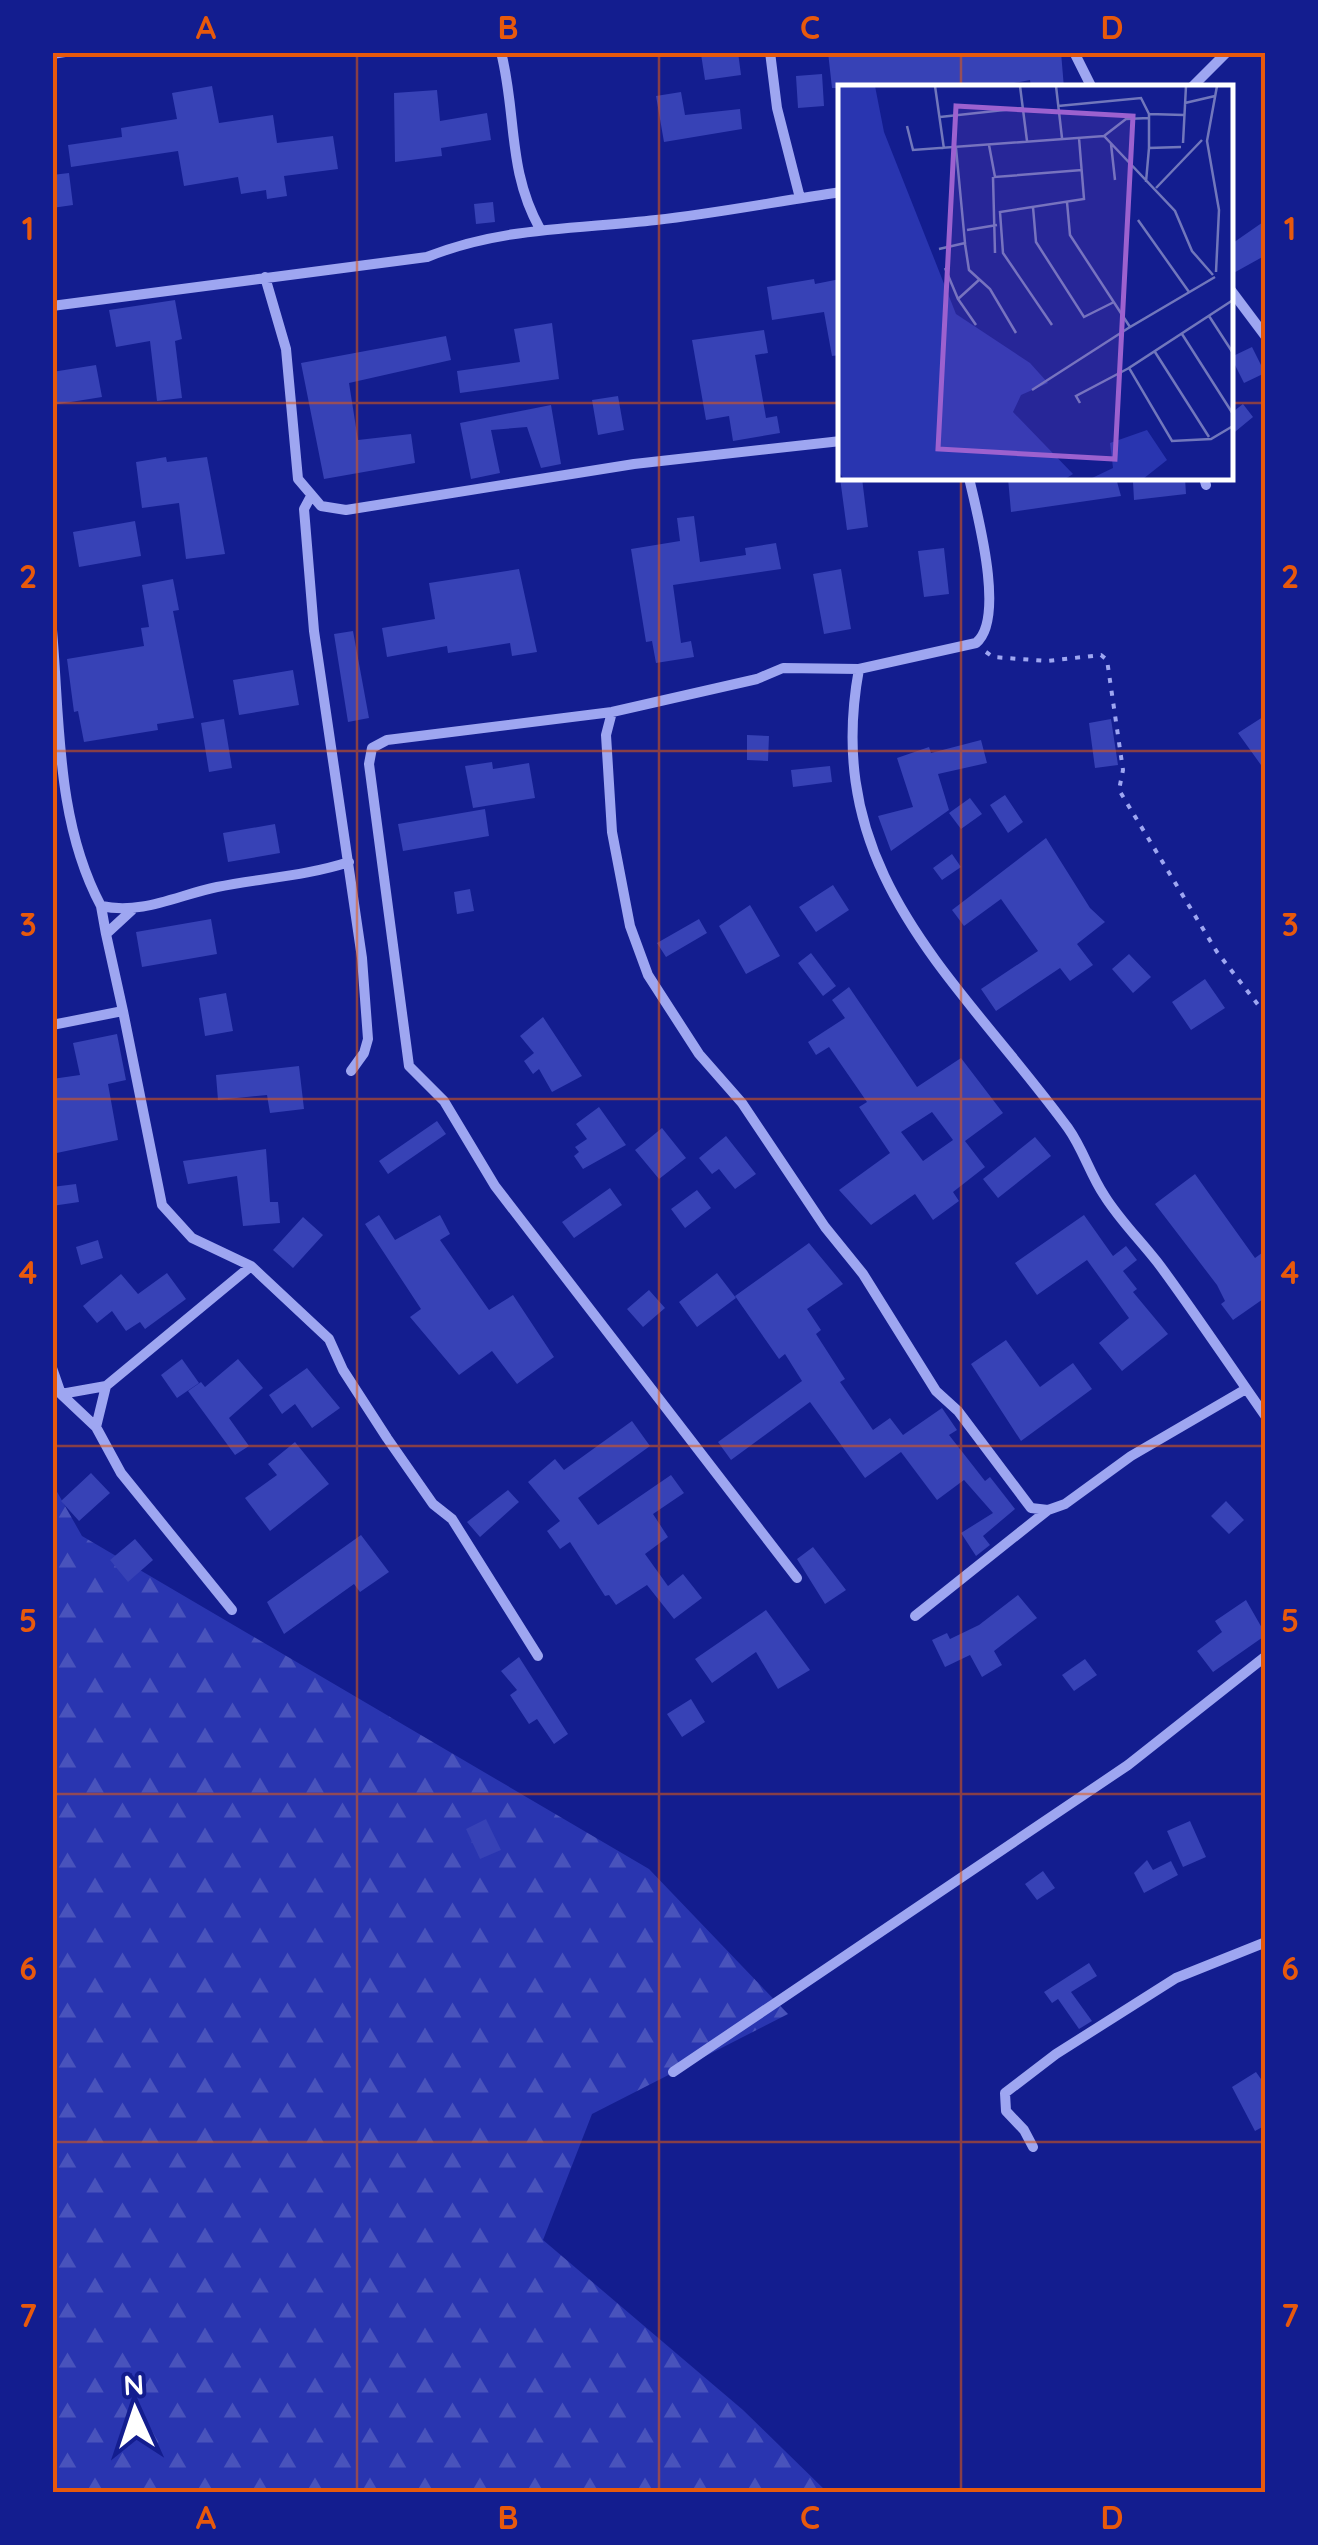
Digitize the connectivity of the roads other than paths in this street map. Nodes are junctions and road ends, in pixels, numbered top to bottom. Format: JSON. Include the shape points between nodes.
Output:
{"nodes":[{"id":1,"x":66,"y":52,"type":"edge"},
{"id":2,"x":501,"y":52,"type":"edge"},
{"id":3,"x":770,"y":52,"type":"edge"},
{"id":4,"x":1074,"y":52,"type":"edge"},
{"id":5,"x":1227,"y":52,"type":"edge"},
{"id":6,"x":52,"y":54,"type":"edge"},
{"id":7,"x":1090,"y":85,"type":"edge"},
{"id":8,"x":1194,"y":85,"type":"edge"},
{"id":9,"x":838,"y":192,"type":"edge"},
{"id":10,"x":800,"y":198,"type":"junction"},
{"id":11,"x":540,"y":229,"type":"junction"},
{"id":12,"x":265,"y":277,"type":"junction"},
{"id":13,"x":1233,"y":293,"type":"edge"},
{"id":14,"x":52,"y":306,"type":"edge"},
{"id":15,"x":1266,"y":338,"type":"edge"},
{"id":16,"x":838,"y":441,"type":"edge"},
{"id":17,"x":969,"y":480,"type":"edge"},
{"id":18,"x":311,"y":496,"type":"junction"},
{"id":19,"x":52,"y":630,"type":"edge"},
{"id":20,"x":859,"y":669,"type":"junction"},
{"id":21,"x":612,"y":712,"type":"junction"},
{"id":22,"x":58,"y":776,"type":"edge"},
{"id":23,"x":350,"y":862,"type":"junction"},
{"id":24,"x":102,"y":906,"type":"junction"},
{"id":25,"x":132,"y":910,"type":"junction"},
{"id":26,"x":106,"y":934,"type":"junction"},
{"id":27,"x":124,"y":1011,"type":"junction"},
{"id":28,"x":52,"y":1025,"type":"edge"},
{"id":29,"x":351,"y":1071,"type":"dead end"},
{"id":30,"x":251,"y":1266,"type":"junction"},
{"id":31,"x":52,"y":1368,"type":"edge"},
{"id":32,"x":106,"y":1386,"type":"junction"},
{"id":33,"x":1246,"y":1389,"type":"junction"},
{"id":34,"x":61,"y":1394,"type":"junction"},
{"id":35,"x":1266,"y":1417,"type":"edge"},
{"id":36,"x":96,"y":1426,"type":"junction"},
{"id":37,"x":1048,"y":1510,"type":"junction"},
{"id":38,"x":797,"y":1578,"type":"dead end"},
{"id":39,"x":232,"y":1610,"type":"dead end"},
{"id":40,"x":915,"y":1616,"type":"dead end"},
{"id":41,"x":538,"y":1656,"type":"dead end"},
{"id":42,"x":1266,"y":1656,"type":"edge"},
{"id":43,"x":1266,"y":1942,"type":"edge"},
{"id":44,"x":673,"y":2072,"type":"dead end"},
{"id":45,"x":1033,"y":2147,"type":"dead end"}],
"edges":[{"from":1,"to":6,"type":"street"},
{"from":2,"to":11,"type":"street","via":[[516,174]]},
{"from":3,"to":10,"type":"street"},
{"from":4,"to":7,"type":"street"},
{"from":5,"to":8,"type":"street"},
{"from":9,"to":10,"type":"street"},
{"from":10,"to":11,"type":"street"},
{"from":11,"to":12,"type":"street","via":[[476,240],[427,258]]},
{"from":12,"to":14,"type":"street"},
{"from":12,"to":18,"type":"street","via":[[286,349],[298,478]]},
{"from":13,"to":15,"type":"street"},
{"from":16,"to":18,"type":"street","via":[[634,464],[346,510],[321,506]]},
{"from":17,"to":20,"type":"street","via":[[987,572],[986,635],[976,643]]},
{"from":18,"to":23,"type":"street","via":[[304,509],[305,548]]},
{"from":19,"to":22,"type":"street"},
{"from":20,"to":21,"type":"street","via":[[783,668]]},
{"from":20,"to":33,"type":"street","via":[[852,704],[854,785],[862,824],[897,905],[1077,1140],[1104,1194]]},
{"from":21,"to":37,"type":"street","via":[[606,734],[612,832],[630,926],[648,975],[863,1274],[946,1404],[1031,1508]]},
{"from":21,"to":38,"type":"street","via":[[387,740],[372,748],[371,786],[409,1066],[444,1100],[495,1186]]},
{"from":22,"to":24,"type":"street"},
{"from":23,"to":25,"type":"street"},
{"from":23,"to":29,"type":"street","via":[[368,1039]]},
{"from":24,"to":25,"type":"street"},
{"from":24,"to":26,"type":"street"},
{"from":25,"to":26,"type":"street"},
{"from":26,"to":27,"type":"street"},
{"from":27,"to":28,"type":"street"},
{"from":27,"to":30,"type":"street","via":[[162,1205],[192,1238]]},
{"from":30,"to":32,"type":"street"},
{"from":30,"to":41,"type":"street","via":[[329,1339],[387,1438],[433,1504],[452,1519]]},
{"from":31,"to":34,"type":"street"},
{"from":32,"to":34,"type":"street"},
{"from":32,"to":36,"type":"street"},
{"from":33,"to":35,"type":"street"},
{"from":33,"to":37,"type":"street"},
{"from":34,"to":36,"type":"street"},
{"from":36,"to":39,"type":"street","via":[[122,1473]]},
{"from":37,"to":40,"type":"street"},
{"from":42,"to":44,"type":"street","via":[[1128,1765]]},
{"from":43,"to":45,"type":"street","via":[[1176,1978],[1005,2093],[1006,2111]]}]}
